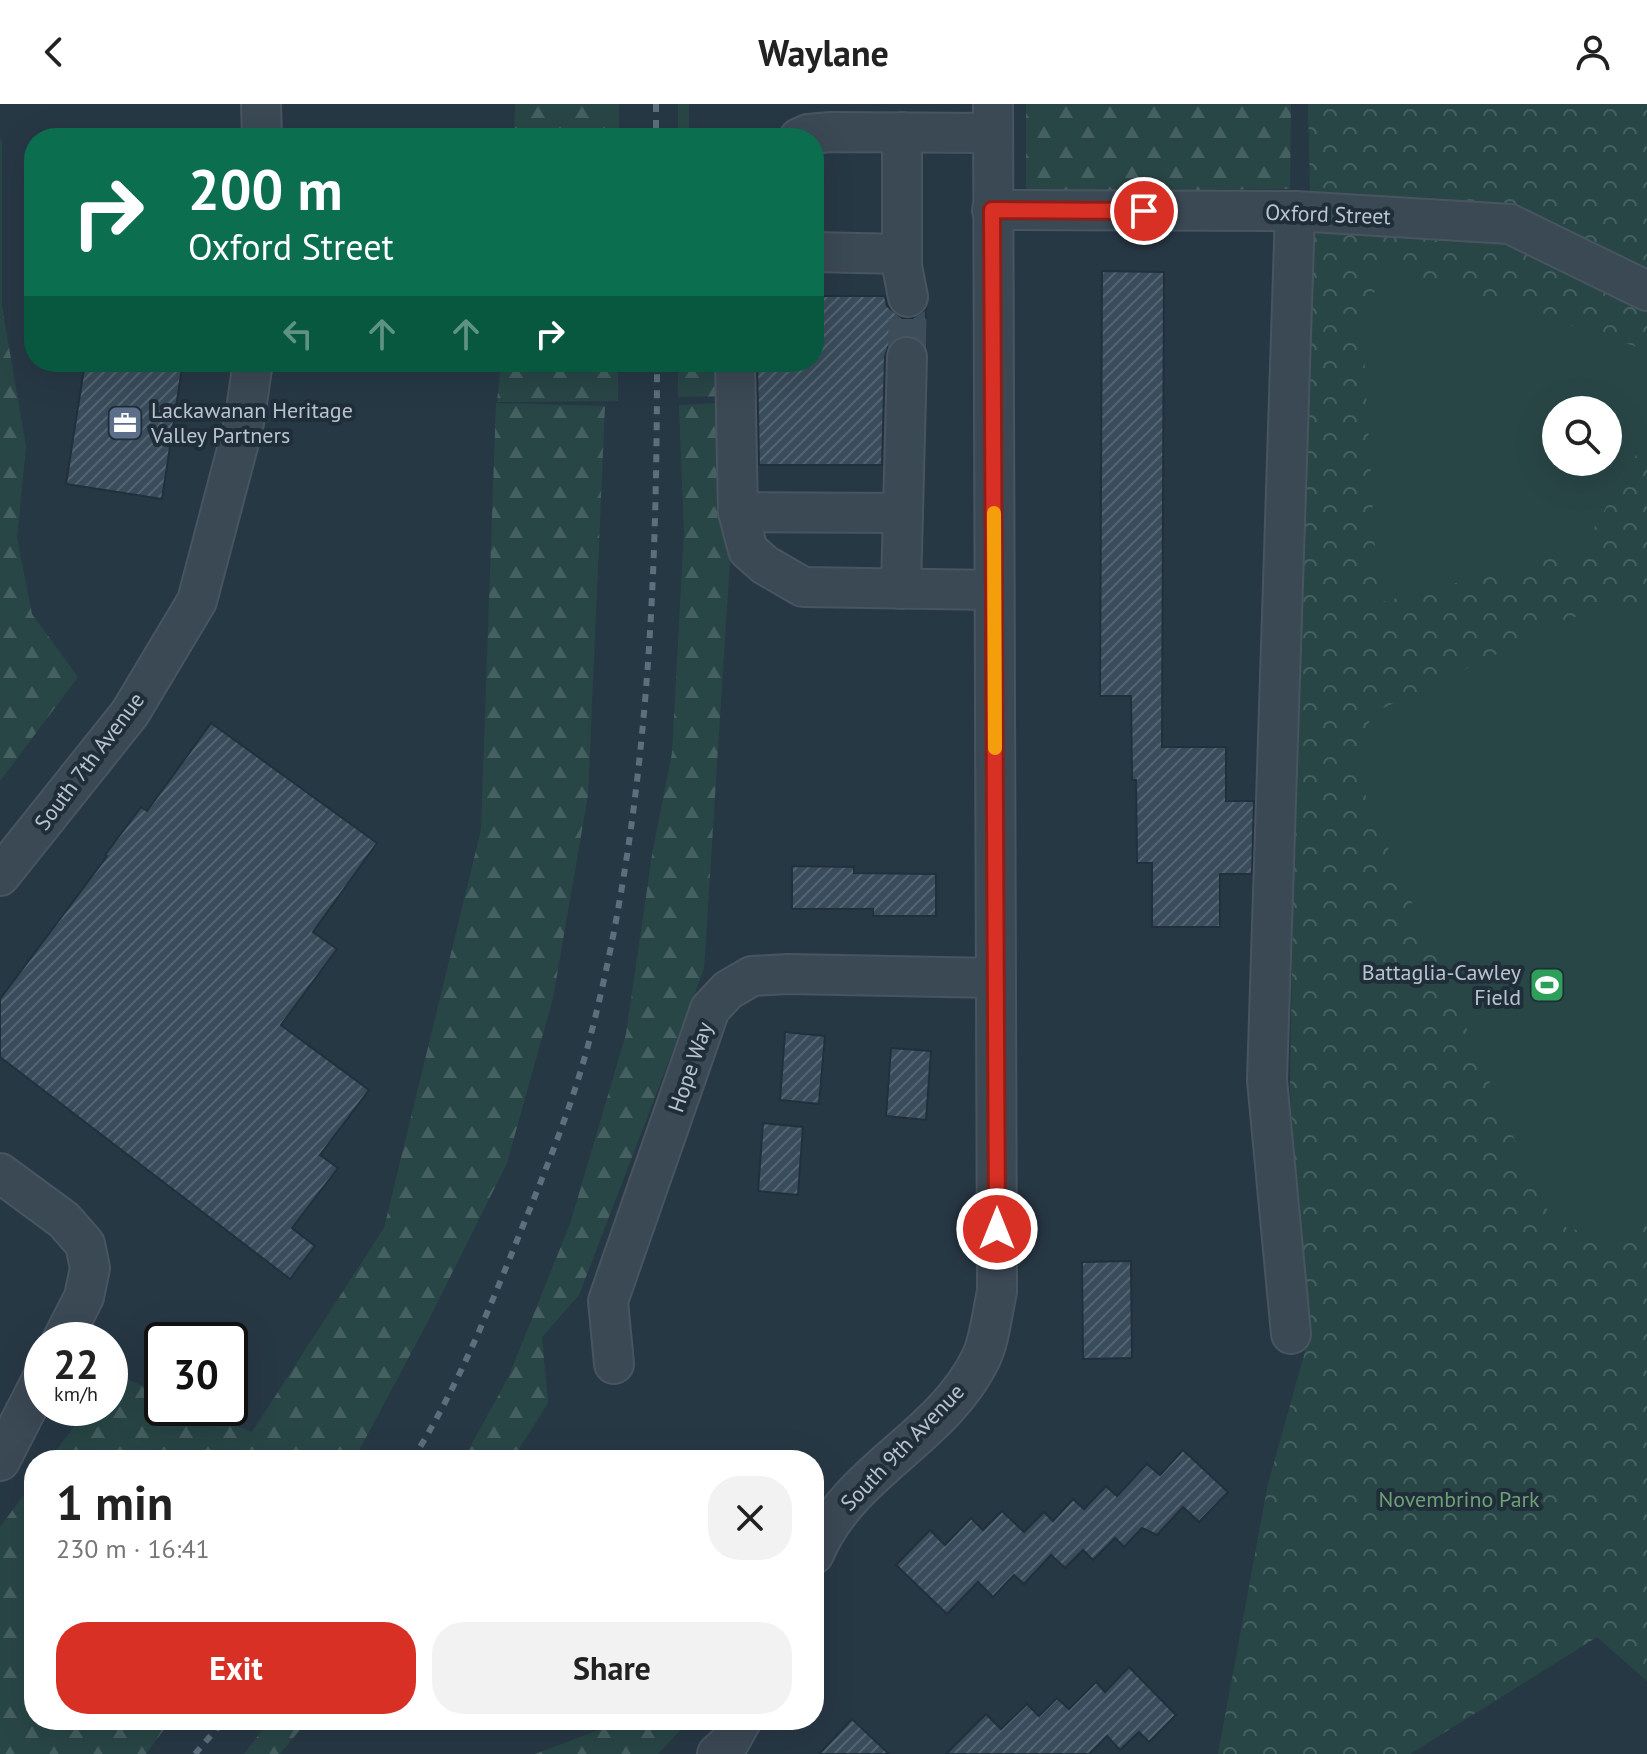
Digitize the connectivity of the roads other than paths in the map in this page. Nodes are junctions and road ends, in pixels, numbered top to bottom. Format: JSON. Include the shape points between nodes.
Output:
{"nodes":[{"id":1,"x":261,"y":104,"type":"edge"},
{"id":2,"x":993,"y":119,"type":"edge"},
{"id":3,"x":262,"y":128,"type":"edge"},
{"id":4,"x":902,"y":132,"type":"junction"},
{"id":5,"x":824,"y":133,"type":"edge"},
{"id":6,"x":992,"y":210,"type":"junction"},
{"id":7,"x":1295,"y":211,"type":"junction"},
{"id":8,"x":824,"y":252,"type":"edge"},
{"id":9,"x":901,"y":254,"type":"junction"},
{"id":10,"x":1647,"y":291,"type":"edge"},
{"id":11,"x":908,"y":297,"type":"tunnel mouth"},
{"id":12,"x":907,"y":357,"type":"tunnel mouth"},
{"id":13,"x":252,"y":372,"type":"edge"},
{"id":14,"x":735,"y":372,"type":"edge"},
{"id":15,"x":738,"y":512,"type":"junction"},
{"id":16,"x":903,"y":513,"type":"junction"},
{"id":17,"x":901,"y":589,"type":"junction"},
{"id":18,"x":994,"y":590,"type":"junction"},
{"id":19,"x":0,"y":876,"type":"edge"},
{"id":20,"x":996,"y":978,"type":"junction"},
{"id":21,"x":0,"y":1173,"type":"edge"},
{"id":22,"x":71,"y":1322,"type":"edge"},
{"id":23,"x":1291,"y":1334,"type":"dead end"},
{"id":24,"x":614,"y":1364,"type":"dead end"},
{"id":25,"x":24,"y":1414,"type":"edge"},
{"id":26,"x":0,"y":1461,"type":"edge"},
{"id":27,"x":824,"y":1529,"type":"edge"},
{"id":28,"x":736,"y":1730,"type":"edge"},
{"id":29,"x":717,"y":1754,"type":"edge"}],
"edges":[{"from":1,"to":3,"type":"street"},
{"from":2,"to":4,"type":"street"},
{"from":2,"to":6,"type":"street","name":"South 9th Avenue"},
{"from":4,"to":5,"type":"street"},
{"from":4,"to":9,"type":"street"},
{"from":6,"to":7,"type":"street","name":"Oxford Street"},
{"from":6,"to":18,"type":"street","name":"South 9th Avenue"},
{"from":7,"to":10,"type":"street","name":"Oxford Street","via":[[1510,224]]},
{"from":7,"to":23,"type":"street","via":[[1267,1080]]},
{"from":8,"to":9,"type":"street"},
{"from":9,"to":11,"type":"street"},
{"from":12,"to":16,"type":"street"},
{"from":13,"to":19,"type":"street","name":"South 7th Avenue","via":[[244,423],[197,601],[130,713]]},
{"from":14,"to":15,"type":"street"},
{"from":15,"to":16,"type":"street"},
{"from":15,"to":17,"type":"street","via":[[748,550],[803,587]]},
{"from":16,"to":17,"type":"street"},
{"from":17,"to":18,"type":"street"},
{"from":18,"to":20,"type":"street","name":"South 9th Avenue"},
{"from":20,"to":24,"type":"street","name":"Hope Way","via":[[788,974],[752,976],[728,990],[710,1009],[608,1301]]},
{"from":20,"to":27,"type":"street","name":"South 9th Avenue","via":[[997,1292],[982,1357],[959,1394],[861,1484]]},
{"from":21,"to":22,"type":"street","via":[[64,1220],[85,1244],[90,1268]]},
{"from":25,"to":26,"type":"street"},
{"from":28,"to":29,"type":"street"}]}
